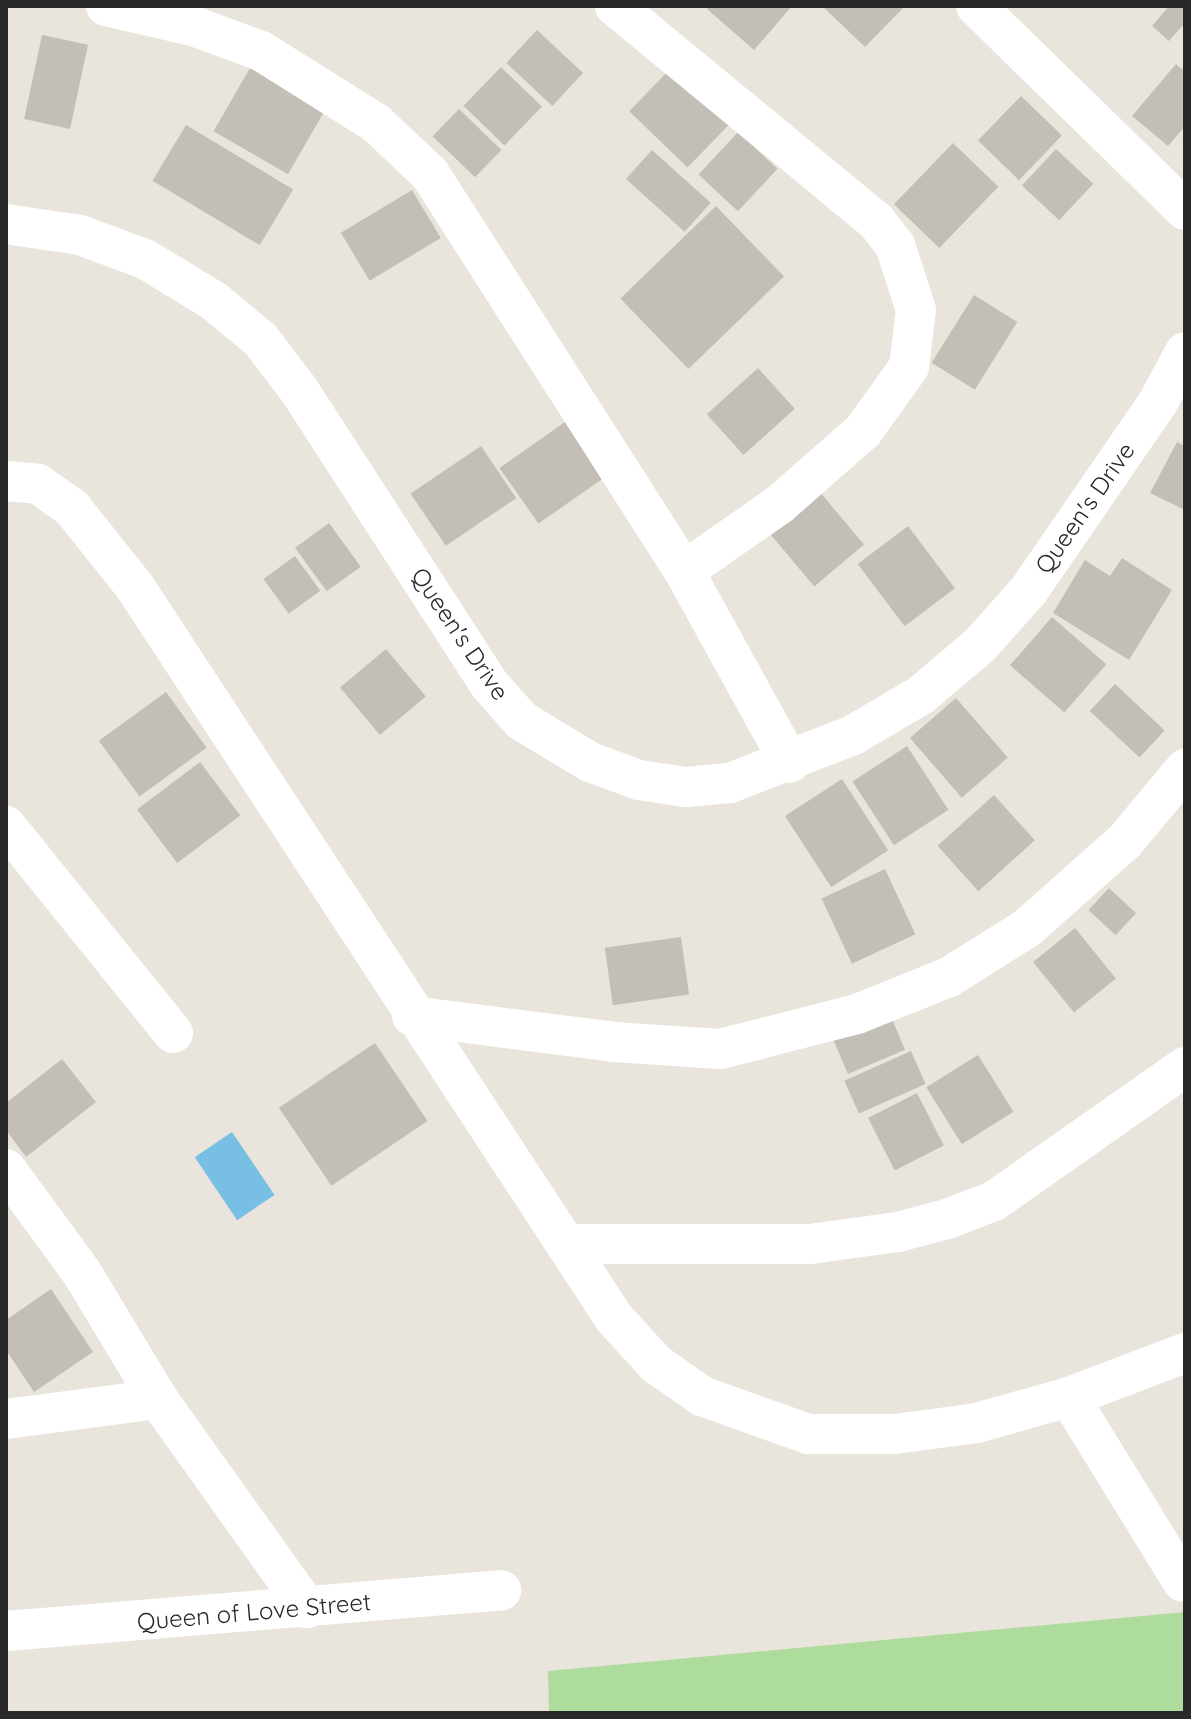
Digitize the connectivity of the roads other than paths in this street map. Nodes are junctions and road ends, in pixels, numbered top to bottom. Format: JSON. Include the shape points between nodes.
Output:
{"nodes":[{"id":1,"x":106,"y":6,"type":"edge"},
{"id":2,"x":615,"y":6,"type":"edge"},
{"id":3,"x":976,"y":6,"type":"edge"},
{"id":4,"x":208,"y":17,"type":"edge"},
{"id":5,"x":1185,"y":210,"type":"edge"},
{"id":6,"x":6,"y":224,"type":"edge"},
{"id":7,"x":1185,"y":352,"type":"edge"},
{"id":8,"x":6,"y":481,"type":"edge"},
{"id":9,"x":684,"y":571,"type":"junction"},
{"id":10,"x":790,"y":763,"type":"junction"},
{"id":11,"x":1185,"y":769,"type":"edge"},
{"id":12,"x":6,"y":826,"type":"edge"},
{"id":13,"x":412,"y":1016,"type":"junction"},
{"id":14,"x":173,"y":1033,"type":"dead end"},
{"id":15,"x":1185,"y":1067,"type":"edge"},
{"id":16,"x":6,"y":1169,"type":"edge"},
{"id":17,"x":567,"y":1244,"type":"junction"},
{"id":18,"x":1185,"y":1353,"type":"edge"},
{"id":19,"x":1069,"y":1397,"type":"junction"},
{"id":20,"x":158,"y":1399,"type":"junction"},
{"id":21,"x":6,"y":1419,"type":"edge"},
{"id":22,"x":1183,"y":1582,"type":"edge"},
{"id":23,"x":501,"y":1590,"type":"dead end"},
{"id":24,"x":307,"y":1608,"type":"junction"},
{"id":25,"x":6,"y":1631,"type":"edge"}],
"edges":[{"from":1,"to":4,"type":"street"},
{"from":2,"to":9,"type":"street","via":[[876,221],[895,245],[916,310],[909,367],[863,431],[780,504]]},
{"from":3,"to":5,"type":"street"},
{"from":4,"to":9,"type":"street","via":[[376,123],[430,174]]},
{"from":6,"to":10,"type":"street","name":"Queen's Drive","via":[[80,235],[145,259],[214,301],[260,339],[299,390],[489,684],[522,721],[554,744],[639,780],[686,787],[730,783]]},
{"from":7,"to":10,"type":"street","name":"Queen's Drive","via":[[1157,404],[1029,590],[980,645],[921,695],[853,735]]},
{"from":8,"to":13,"type":"street","via":[[38,484],[72,508],[135,587]]},
{"from":9,"to":10,"type":"street"},
{"from":11,"to":13,"type":"street","via":[[1125,841],[1027,928],[949,977],[857,1014],[720,1049],[614,1042]]},
{"from":12,"to":14,"type":"street"},
{"from":13,"to":17,"type":"street"},
{"from":15,"to":17,"type":"street","via":[[994,1201],[947,1219],[810,1244]]},
{"from":16,"to":20,"type":"street","via":[[82,1273]]},
{"from":17,"to":19,"type":"street","via":[[614,1318],[656,1364],[702,1396],[795,1430],[895,1434],[977,1423]]},
{"from":18,"to":19,"type":"street"},
{"from":19,"to":22,"type":"street"},
{"from":20,"to":21,"type":"street"},
{"from":20,"to":24,"type":"street"},
{"from":23,"to":24,"type":"street","name":"Queen of Love Street"},
{"from":24,"to":25,"type":"street","name":"Queen of Love Street"}]}
